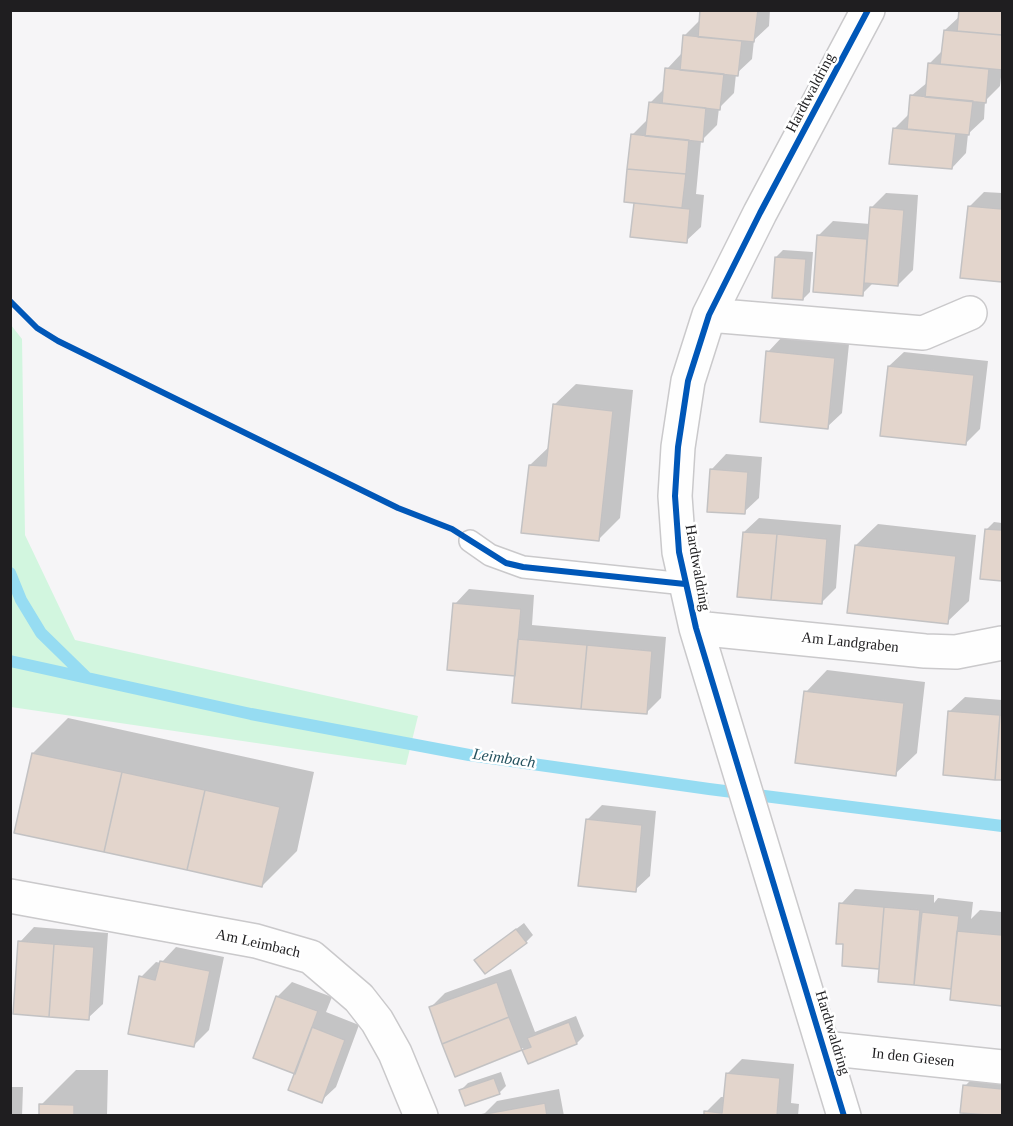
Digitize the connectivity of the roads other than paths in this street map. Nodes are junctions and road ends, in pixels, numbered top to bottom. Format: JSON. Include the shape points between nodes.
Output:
{"nodes":[{"id":1,"x":868,"y":10,"type":"edge"},
{"id":2,"x":970,"y":313,"type":"dead end"},
{"id":3,"x":709,"y":315,"type":"junction"},
{"id":4,"x":470,"y":541,"type":"dead end"},
{"id":5,"x":685,"y":584,"type":"junction"},
{"id":6,"x":696,"y":628,"type":"junction"},
{"id":7,"x":1002,"y":643,"type":"edge"},
{"id":8,"x":10,"y":896,"type":"edge"},
{"id":9,"x":824,"y":1048,"type":"junction"},
{"id":10,"x":1002,"y":1067,"type":"edge"},
{"id":11,"x":421,"y":1116,"type":"edge"},
{"id":12,"x":844,"y":1116,"type":"edge"}],
"edges":[{"from":1,"to":3,"type":"street","name":"Hardtwaldring"},
{"from":2,"to":3,"type":"street","via":[[923,333]]},
{"from":3,"to":5,"type":"street","name":"Hardtwaldring","via":[[688,381],[677,457],[676,524]]},
{"from":4,"to":5,"type":"lane","via":[[490,555],[523,567]]},
{"from":5,"to":6,"type":"street","name":"Hardtwaldring"},
{"from":6,"to":7,"type":"street","name":"Am Landgraben","via":[[925,651],[956,652]]},
{"from":6,"to":9,"type":"street","name":"Hardtwaldring"},
{"from":8,"to":11,"type":"street","name":"Am Leimbach","via":[[256,942],[311,957],[359,998],[377,1021]]},
{"from":9,"to":10,"type":"street","name":"In den Giesen"},
{"from":9,"to":12,"type":"street","name":"Hardtwaldring"}]}
